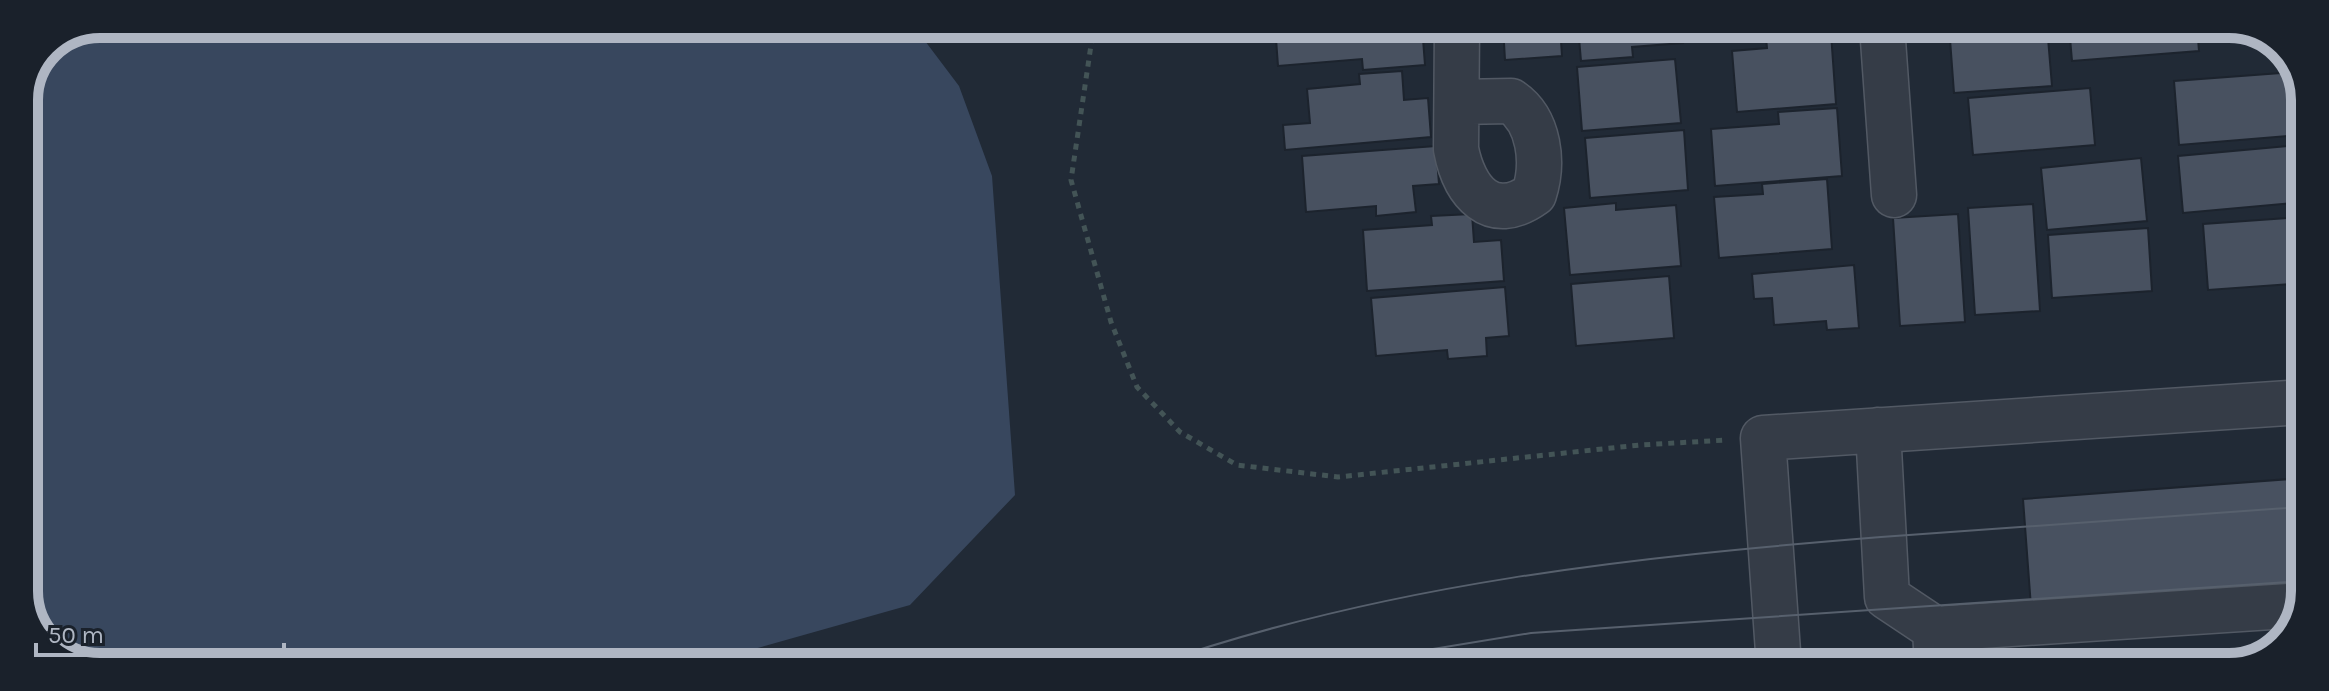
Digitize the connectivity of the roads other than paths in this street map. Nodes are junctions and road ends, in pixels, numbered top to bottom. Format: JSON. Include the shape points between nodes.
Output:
{"nodes":[{"id":1,"x":1457,"y":38,"type":"edge"},
{"id":2,"x":1883,"y":38,"type":"edge"},
{"id":3,"x":1458,"y":102,"type":"dead end"},
{"id":4,"x":1894,"y":195,"type":"dead end"},
{"id":5,"x":2291,"y":403,"type":"edge"},
{"id":6,"x":1878,"y":430,"type":"junction"},
{"id":7,"x":2289,"y":607,"type":"edge"},
{"id":8,"x":1936,"y":648,"type":"edge"},
{"id":9,"x":1778,"y":653,"type":"edge"}],
"edges":[{"from":1,"to":3,"type":"street"},
{"from":2,"to":4,"type":"street"},
{"from":5,"to":6,"type":"street"},
{"from":6,"to":8,"type":"street","via":[[1887,597]]},
{"from":6,"to":9,"type":"street","via":[[1763,438]]},
{"from":7,"to":8,"type":"street"}]}
